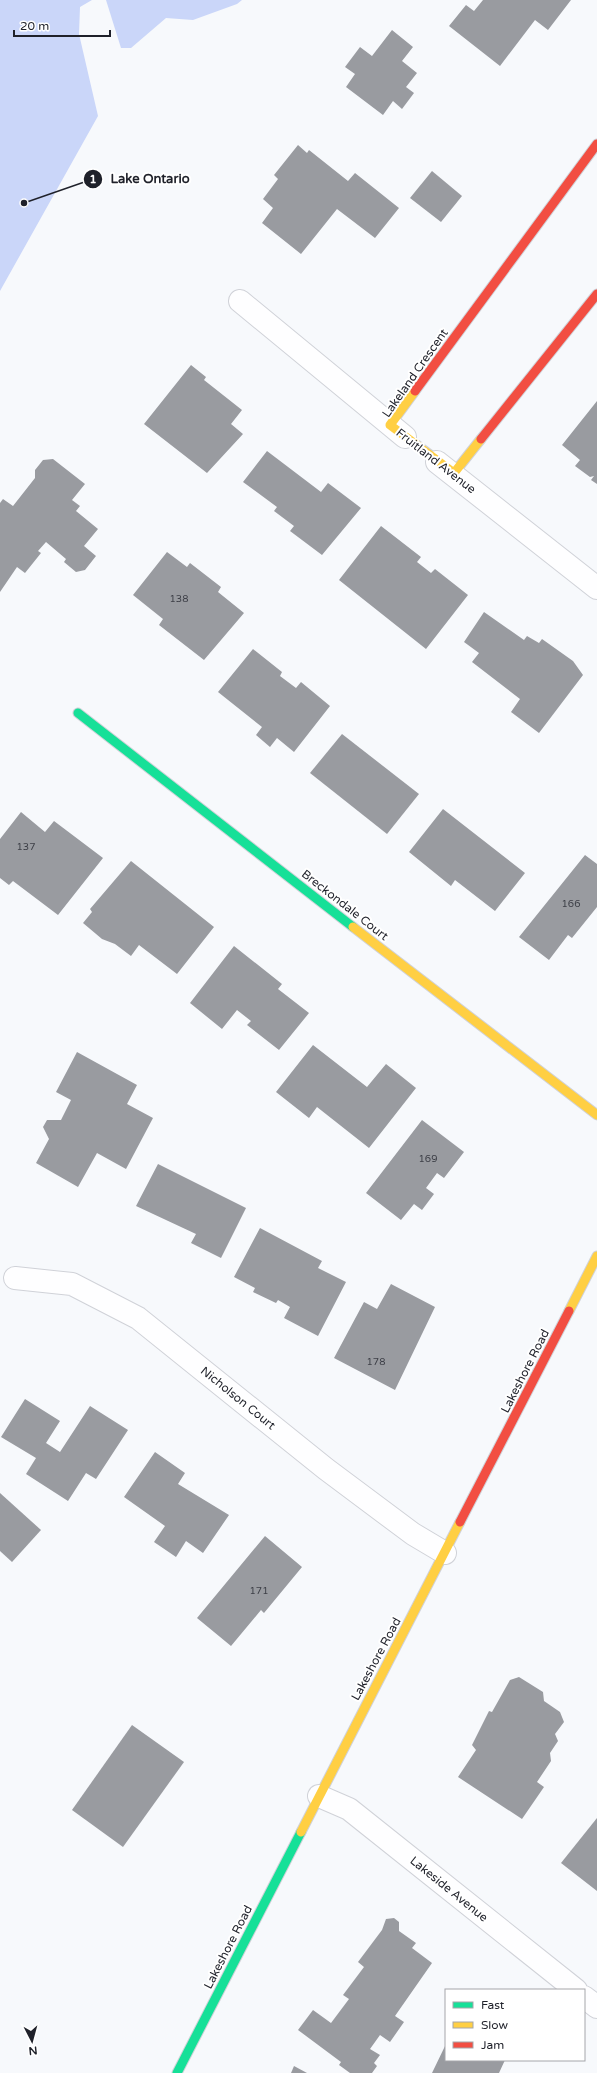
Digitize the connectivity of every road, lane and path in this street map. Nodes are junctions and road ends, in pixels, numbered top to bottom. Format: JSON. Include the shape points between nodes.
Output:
{"nodes":[{"id":1,"x":597,"y":144,"type":"edge"},
{"id":2,"x":597,"y":294,"type":"edge"},
{"id":3,"x":240,"y":301,"type":"dead end"},
{"id":4,"x":390,"y":425,"type":"junction"},
{"id":5,"x":597,"y":588,"type":"edge"},
{"id":6,"x":78,"y":713,"type":"dead end"},
{"id":7,"x":597,"y":1115,"type":"edge"},
{"id":8,"x":597,"y":1256,"type":"edge"},
{"id":9,"x":15,"y":1278,"type":"dead end"},
{"id":10,"x":445,"y":1553,"type":"junction"},
{"id":11,"x":318,"y":1796,"type":"junction"},
{"id":12,"x":575,"y":1989,"type":"edge"},
{"id":13,"x":585,"y":1998,"type":"edge"},
{"id":14,"x":597,"y":2007,"type":"edge"},
{"id":15,"x":177,"y":2073,"type":"edge"}],
"edges":[{"from":1,"to":4,"type":"street","name":"Lakeland Crescent"},
{"from":2,"to":4,"type":"street","name":"Lakeland Crescent","via":[[454,473]]},
{"from":3,"to":4,"type":"street","name":"Fruitland Avenue"},
{"from":4,"to":5,"type":"street","name":"Fruitland Avenue"},
{"from":6,"to":7,"type":"street","name":"Breckondale Court"},
{"from":8,"to":10,"type":"street","name":"Lakeshore Road"},
{"from":9,"to":10,"type":"street","name":"Nicholson Court","via":[[72,1284],[138,1318],[326,1469],[412,1534]]},
{"from":10,"to":11,"type":"street","name":"Lakeshore Road"},
{"from":11,"to":12,"type":"street","name":"Lakeside Avenue","via":[[349,1809]]},
{"from":11,"to":15,"type":"street","name":"Lakeshore Road"},
{"from":13,"to":14,"type":"street"}]}
